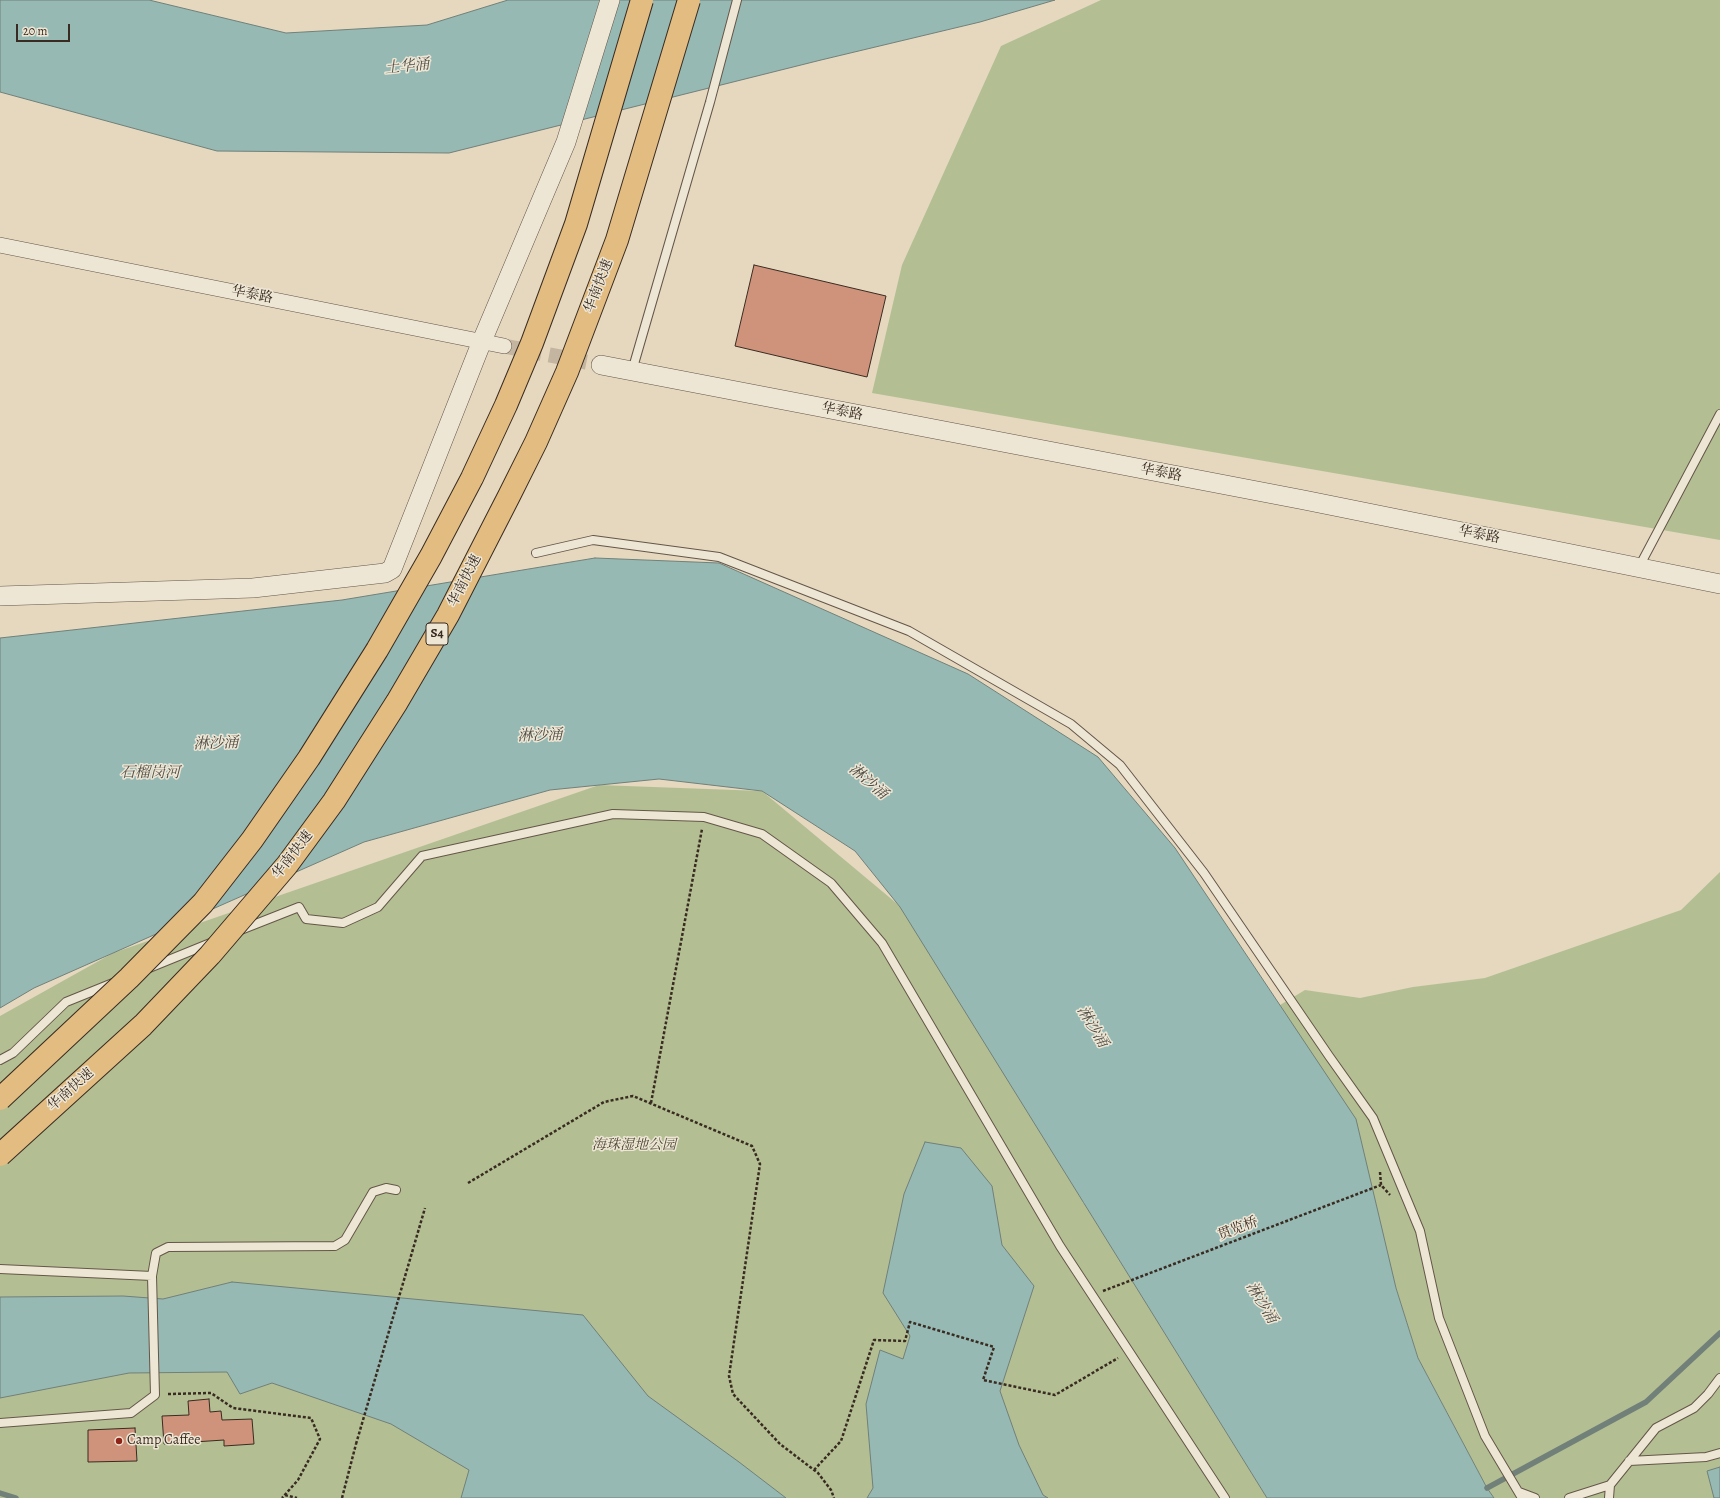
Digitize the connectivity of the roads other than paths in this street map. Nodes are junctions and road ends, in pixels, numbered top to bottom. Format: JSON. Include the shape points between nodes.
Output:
{"nodes":[{"id":1,"x":610,"y":0,"type":"edge"},
{"id":2,"x":642,"y":0,"type":"edge"},
{"id":3,"x":689,"y":0,"type":"edge"},
{"id":4,"x":737,"y":0,"type":"edge"},
{"id":5,"x":0,"y":245,"type":"edge"},
{"id":6,"x":482,"y":341,"type":"junction"},
{"id":7,"x":504,"y":346,"type":"tunnel mouth"},
{"id":8,"x":601,"y":365,"type":"tunnel mouth"},
{"id":9,"x":632,"y":371,"type":"junction"},
{"id":10,"x":1720,"y":414,"type":"edge"},
{"id":11,"x":536,"y":553,"type":"dead end"},
{"id":12,"x":1639,"y":567,"type":"junction"},
{"id":13,"x":1720,"y":584,"type":"edge"},
{"id":14,"x":0,"y":596,"type":"edge"},
{"id":15,"x":0,"y":1060,"type":"edge"},
{"id":16,"x":0,"y":1099,"type":"edge"},
{"id":17,"x":0,"y":1155,"type":"edge"},
{"id":18,"x":396,"y":1190,"type":"dead end"},
{"id":19,"x":0,"y":1269,"type":"edge"},
{"id":20,"x":152,"y":1276,"type":"junction"},
{"id":21,"x":1720,"y":1378,"type":"edge"},
{"id":22,"x":0,"y":1423,"type":"edge"},
{"id":23,"x":1720,"y":1453,"type":"edge"},
{"id":24,"x":1629,"y":1461,"type":"junction"},
{"id":25,"x":1610,"y":1485,"type":"junction"},
{"id":26,"x":1521,"y":1495,"type":"edge"},
{"id":27,"x":1225,"y":1498,"type":"edge"},
{"id":28,"x":1535,"y":1498,"type":"edge"},
{"id":29,"x":1569,"y":1498,"type":"edge"},
{"id":30,"x":1609,"y":1498,"type":"edge"}],
"edges":[{"from":1,"to":6,"type":"street","via":[[566,142]]},
{"from":2,"to":16,"type":"highway","bridge":true,"via":[[576,224],[529,350],[472,478],[377,650],[309,758],[252,840],[203,903],[129,978]]},
{"from":3,"to":17,"type":"highway","name":"华南快速","number":"S4","bridge":true,"via":[[617,240],[567,372],[536,442],[448,615],[397,702],[334,801],[287,865],[210,955],[143,1025]]},
{"from":4,"to":9,"type":"lane"},
{"from":5,"to":6,"type":"street","name":"华泰路"},
{"from":6,"to":7,"type":"street","name":"华泰路"},
{"from":6,"to":14,"type":"street","via":[[392,569],[385,573],[253,588]]},
{"from":8,"to":9,"type":"street","name":"华泰路"},
{"from":9,"to":12,"type":"street","name":"华泰路"},
{"from":10,"to":12,"type":"lane"},
{"from":11,"to":26,"type":"lane","via":[[593,540],[719,557],[910,631],[1071,724],[1120,765],[1204,873],[1373,1118],[1420,1231],[1439,1318],[1485,1436]]},
{"from":12,"to":13,"type":"street","name":"华泰路"},
{"from":15,"to":27,"type":"lane","via":[[12,1053],[66,1002],[291,910],[299,907],[306,919],[343,923],[378,907],[422,856],[613,814],[704,817],[762,834],[831,883],[882,943],[1060,1246]]},
{"from":18,"to":20,"type":"lane","via":[[386,1188],[374,1192],[345,1240],[335,1246],[168,1248],[156,1253]]},
{"from":19,"to":20,"type":"lane"},
{"from":20,"to":22,"type":"lane","via":[[155,1394],[131,1413]]},
{"from":21,"to":24,"type":"lane","via":[[1694,1408],[1656,1428]]},
{"from":23,"to":24,"type":"lane","via":[[1706,1457]]},
{"from":24,"to":25,"type":"lane"},
{"from":25,"to":29,"type":"lane"},
{"from":25,"to":30,"type":"lane"},
{"from":26,"to":28,"type":"lane"}]}
